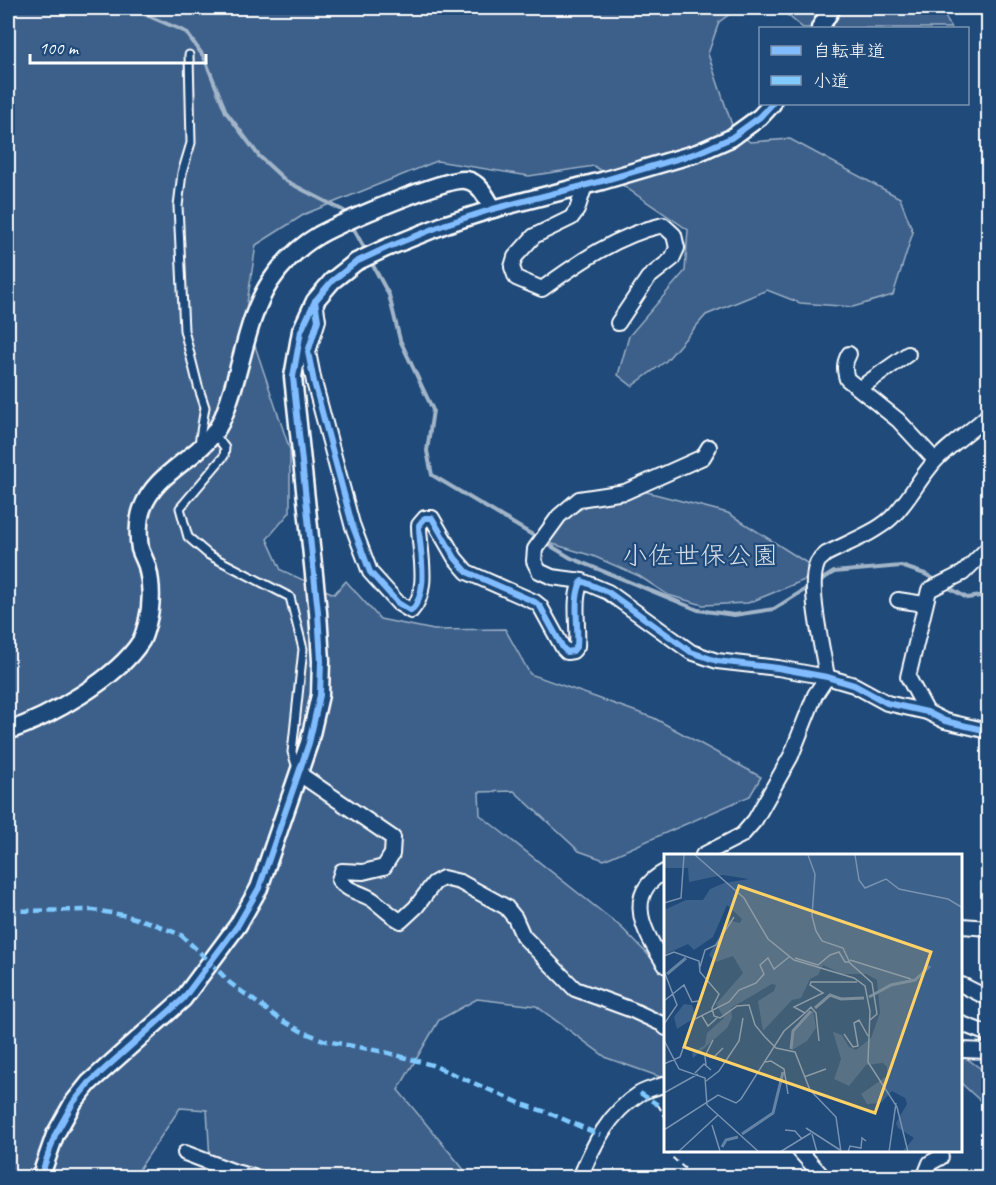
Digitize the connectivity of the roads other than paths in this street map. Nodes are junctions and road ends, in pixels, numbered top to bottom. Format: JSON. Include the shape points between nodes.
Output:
{"nodes":[{"id":1,"x":832,"y":8,"type":"edge"},
{"id":2,"x":821,"y":27,"type":"edge"},
{"id":3,"x":189,"y":55,"type":"dead end"},
{"id":4,"x":771,"y":105,"type":"edge"},
{"id":5,"x":585,"y":185,"type":"junction"},
{"id":6,"x":493,"y":209,"type":"junction"},
{"id":7,"x":315,"y":301,"type":"junction"},
{"id":8,"x":618,"y":323,"type":"dead end"},
{"id":9,"x":849,"y":354,"type":"dead end"},
{"id":10,"x":908,"y":354,"type":"dead end"},
{"id":11,"x":860,"y":388,"type":"junction"},
{"id":12,"x":988,"y":415,"type":"edge"},
{"id":13,"x":213,"y":433,"type":"junction"},
{"id":14,"x":709,"y":447,"type":"dead end"},
{"id":15,"x":199,"y":449,"type":"junction"},
{"id":16,"x":935,"y":460,"type":"junction"},
{"id":17,"x":988,"y":548,"type":"edge"},
{"id":18,"x":582,"y":581,"type":"junction"},
{"id":19,"x":898,"y":600,"type":"dead end"},
{"id":20,"x":924,"y":604,"type":"junction"},
{"id":21,"x":826,"y":676,"type":"junction"},
{"id":22,"x":927,"y":712,"type":"junction"},
{"id":23,"x":8,"y":731,"type":"edge"},
{"id":24,"x":988,"y":731,"type":"edge"},
{"id":25,"x":298,"y":773,"type":"junction"},
{"id":26,"x":705,"y":854,"type":"edge"},
{"id":27,"x":664,"y":872,"type":"edge"},
{"id":28,"x":963,"y":926,"type":"edge"},
{"id":29,"x":988,"y":928,"type":"edge"},
{"id":30,"x":664,"y":963,"type":"edge"},
{"id":31,"x":963,"y":986,"type":"edge"},
{"id":32,"x":988,"y":998,"type":"edge"},
{"id":33,"x":963,"y":1024,"type":"edge"},
{"id":34,"x":664,"y":1026,"type":"edge"},
{"id":35,"x":988,"y":1034,"type":"edge"},
{"id":36,"x":963,"y":1050,"type":"edge"},
{"id":37,"x":988,"y":1050,"type":"edge"},
{"id":38,"x":664,"y":1085,"type":"edge"},
{"id":39,"x":801,"y":1152,"type":"edge"},
{"id":40,"x":185,"y":1154,"type":"dead end"},
{"id":41,"x":941,"y":1157,"type":"dead end"},
{"id":42,"x":40,"y":1178,"type":"edge"},
{"id":43,"x":259,"y":1178,"type":"edge"},
{"id":44,"x":580,"y":1178,"type":"edge"},
{"id":45,"x":824,"y":1178,"type":"edge"},
{"id":46,"x":924,"y":1178,"type":"edge"}],
"edges":[{"from":1,"to":2,"type":"street"},
{"from":3,"to":15,"type":"lane","via":[[191,143],[178,206],[184,330],[205,407]]},
{"from":4,"to":5,"type":"street","via":[[731,138],[706,149]]},
{"from":5,"to":6,"type":"street"},
{"from":5,"to":8,"type":"street","via":[[571,218],[534,236],[515,257],[512,267],[516,278],[542,289],[581,260],[663,225],[674,236],[677,248],[672,258],[648,278]]},
{"from":6,"to":7,"type":"street","via":[[368,256],[332,281]]},
{"from":6,"to":13,"type":"street","via":[[480,188],[468,180],[449,181],[317,236],[303,247],[269,283],[227,406]]},
{"from":7,"to":18,"type":"street","via":[[318,320],[308,352],[314,382],[352,524],[370,572],[385,590],[411,611],[417,605],[422,562],[419,525],[424,518],[432,518],[454,558],[467,572],[535,602],[567,652],[577,646]]},
{"from":7,"to":25,"type":"street","via":[[301,332],[293,377],[321,660],[320,695]]},
{"from":9,"to":11,"type":"street","via":[[844,369],[847,379]]},
{"from":10,"to":11,"type":"street"},
{"from":11,"to":16,"type":"street","via":[[898,420]]},
{"from":12,"to":16,"type":"street"},
{"from":13,"to":15,"type":"street"},
{"from":13,"to":25,"type":"lane","via":[[225,448],[224,456],[180,508],[188,537],[209,555],[290,597],[303,649],[292,752]]},
{"from":14,"to":18,"type":"street","via":[[703,457],[625,492],[579,499],[559,516],[537,547],[534,561],[540,572]]},
{"from":15,"to":23,"type":"street","via":[[149,492],[141,511],[140,549],[152,599],[142,640],[127,658],[61,708]]},
{"from":16,"to":21,"type":"street","via":[[890,520],[817,562],[815,608]]},
{"from":17,"to":20,"type":"street","via":[[963,573],[929,590]]},
{"from":18,"to":21,"type":"street","via":[[608,592],[692,652],[717,661]]},
{"from":19,"to":20,"type":"street"},
{"from":20,"to":22,"type":"street","via":[[908,677]]},
{"from":21,"to":22,"type":"street","via":[[854,685],[887,703]]},
{"from":21,"to":26,"type":"street","via":[[791,756],[755,820],[742,835]]},
{"from":22,"to":24,"type":"street","via":[[945,721]]},
{"from":25,"to":34,"type":"street","via":[[393,838],[392,854],[384,867],[342,871],[339,880],[345,887],[372,899],[401,921],[434,883],[443,878],[460,882],[506,907],[523,936],[575,989]]},
{"from":25,"to":42,"type":"street","via":[[259,888],[238,924],[183,999],[89,1083],[73,1103]]},
{"from":27,"to":30,"type":"street","via":[[645,888],[640,904],[641,921]]},
{"from":28,"to":29,"type":"street"},
{"from":31,"to":32,"type":"street"},
{"from":33,"to":35,"type":"street"},
{"from":36,"to":37,"type":"street"},
{"from":38,"to":44,"type":"street","via":[[640,1093],[614,1115]]},
{"from":39,"to":45,"type":"street"},
{"from":40,"to":43,"type":"street"},
{"from":41,"to":46,"type":"street","via":[[930,1163]]}]}
